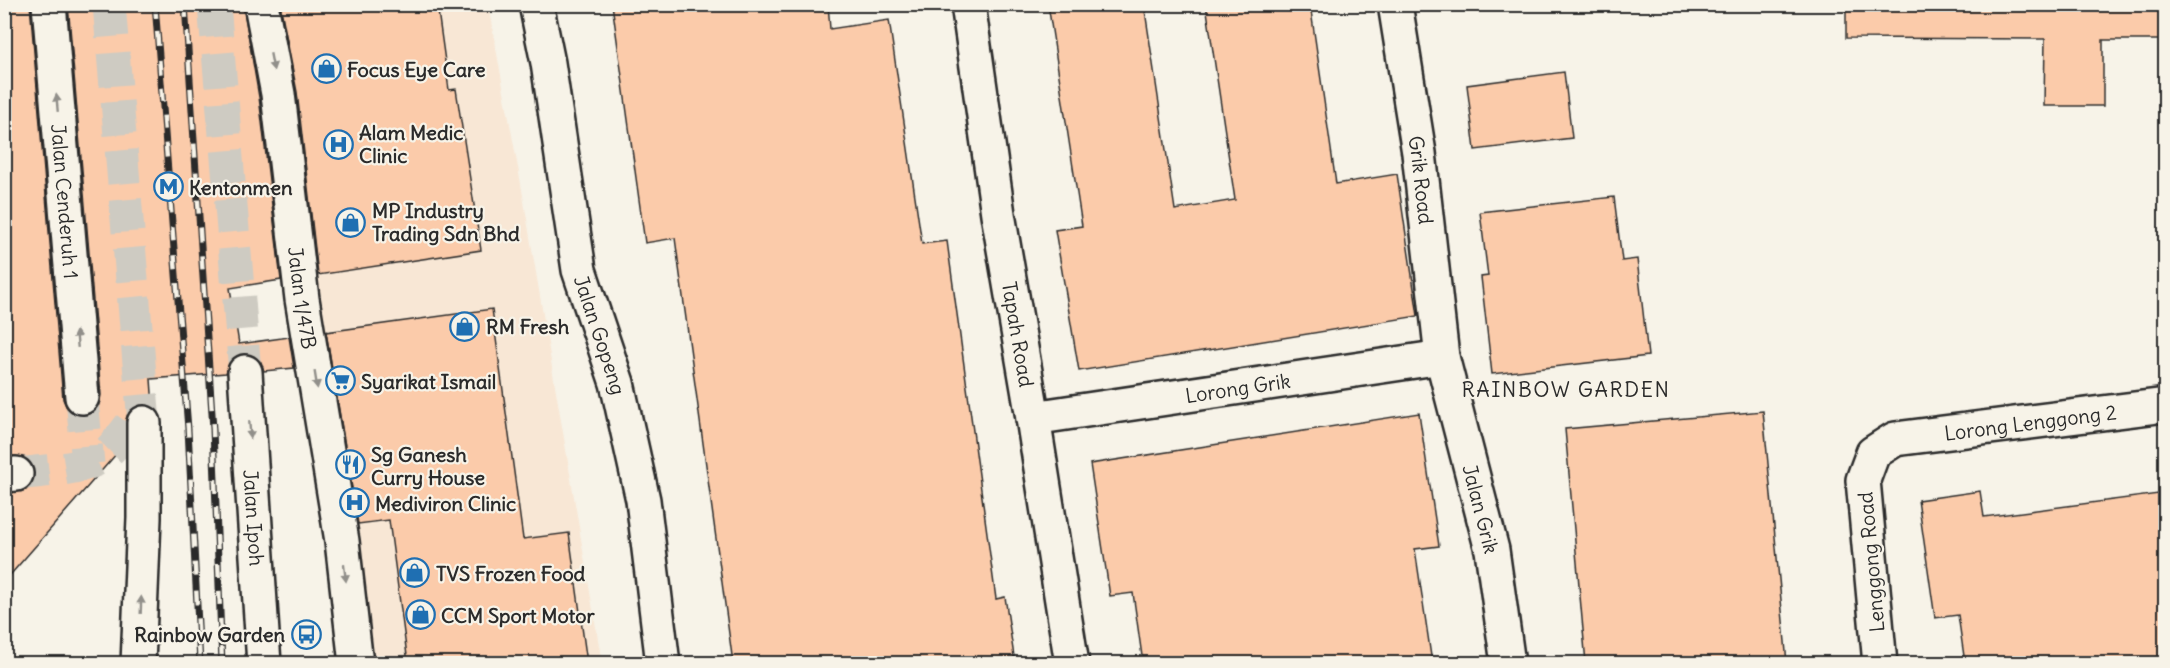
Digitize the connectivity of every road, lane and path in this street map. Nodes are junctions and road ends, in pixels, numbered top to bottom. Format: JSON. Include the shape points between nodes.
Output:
{"nodes":[{"id":1,"x":49,"y":4,"type":"edge"},
{"id":2,"x":261,"y":4,"type":"edge"},
{"id":3,"x":536,"y":4,"type":"edge"},
{"id":4,"x":968,"y":4,"type":"edge"},
{"id":5,"x":1395,"y":4,"type":"edge"},
{"id":6,"x":1442,"y":357,"type":"junction"},
{"id":7,"x":245,"y":372,"type":"tunnel mouth"},
{"id":8,"x":82,"y":397,"type":"tunnel mouth"},
{"id":9,"x":2166,"y":405,"type":"edge"},
{"id":10,"x":1034,"y":418,"type":"junction"},
{"id":11,"x":144,"y":423,"type":"tunnel mouth"},
{"id":12,"x":1895,"y":439,"type":"joint"},
{"id":13,"x":138,"y":663,"type":"edge"},
{"id":14,"x":264,"y":663,"type":"edge"},
{"id":15,"x":356,"y":663,"type":"edge"},
{"id":16,"x":663,"y":663,"type":"edge"},
{"id":17,"x":1072,"y":663,"type":"edge"},
{"id":18,"x":1508,"y":663,"type":"edge"},
{"id":19,"x":1880,"y":663,"type":"edge"}],
"edges":[{"from":8,"to":1,"type":"street","name":"Jalan Cenderuh 1","one_way":true},
{"from":2,"to":15,"type":"street","name":"Jalan 1/47B","one_way":true,"via":[[278,94],[302,299],[342,541]]},
{"from":3,"to":16,"type":"street","name":"Jalan Gopeng","via":[[579,270],[617,383],[643,500]]},
{"from":4,"to":10,"type":"street","name":"Tapah Road","via":[[998,214]]},
{"from":5,"to":6,"type":"street","name":"Grik Road","via":[[1419,153]]},
{"from":6,"to":10,"type":"street","name":"Lorong Grik"},
{"from":6,"to":18,"type":"street","name":"Jalan Grik","via":[[1492,550]]},
{"from":7,"to":14,"type":"street","name":"Jalan Ipoh","one_way":true},
{"from":9,"to":12,"type":"street","name":"Lorong Lenggong 2"},
{"from":10,"to":17,"type":"street","name":"Tapah Road"},
{"from":13,"to":11,"type":"street","one_way":true},
{"from":12,"to":19,"type":"street","name":"Lenggong Road","via":[[1874,453],[1863,480]]}]}
